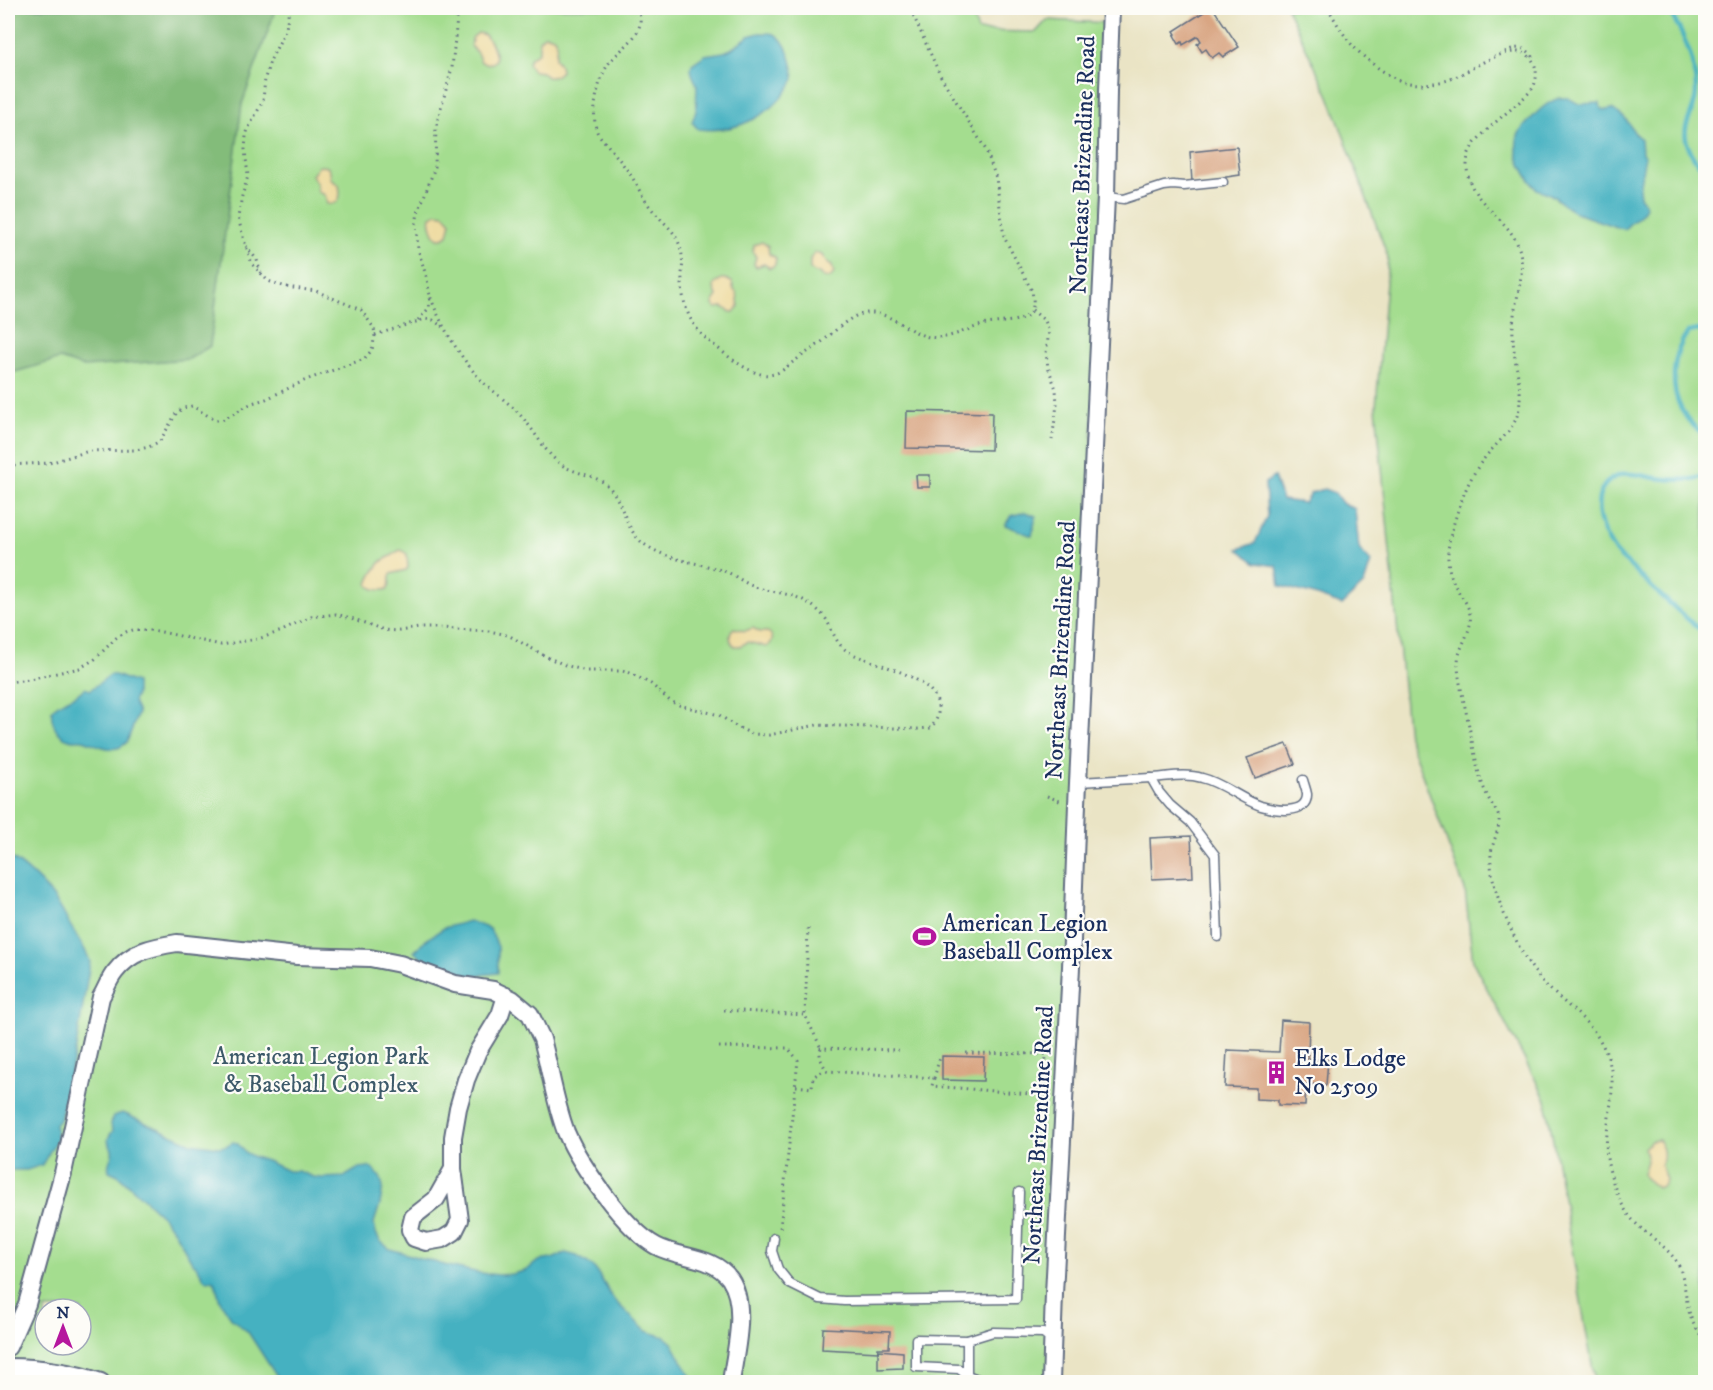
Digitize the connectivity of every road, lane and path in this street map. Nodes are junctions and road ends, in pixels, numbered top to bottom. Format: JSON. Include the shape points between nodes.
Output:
{"nodes":[{"id":1,"x":289,"y":8,"type":"edge"},
{"id":2,"x":458,"y":8,"type":"edge"},
{"id":3,"x":638,"y":8,"type":"edge"},
{"id":4,"x":910,"y":8,"type":"edge"},
{"id":5,"x":1112,"y":8,"type":"edge"},
{"id":6,"x":1328,"y":8,"type":"edge"},
{"id":7,"x":1223,"y":182,"type":"dead end"},
{"id":8,"x":1106,"y":197,"type":"junction"},
{"id":9,"x":430,"y":295,"type":"junction"},
{"id":10,"x":1032,"y":310,"type":"junction"},
{"id":11,"x":418,"y":320,"type":"junction"},
{"id":12,"x":446,"y":329,"type":"junction"},
{"id":13,"x":375,"y":335,"type":"junction"},
{"id":14,"x":1052,"y":440,"type":"dead end"},
{"id":15,"x":8,"y":465,"type":"edge"},
{"id":16,"x":8,"y":682,"type":"edge"},
{"id":17,"x":1151,"y":778,"type":"junction"},
{"id":18,"x":1303,"y":780,"type":"dead end"},
{"id":19,"x":1078,"y":782,"type":"junction"},
{"id":20,"x":808,"y":928,"type":"dead end"},
{"id":21,"x":1218,"y":937,"type":"dead end"},
{"id":22,"x":506,"y":996,"type":"junction"},
{"id":23,"x":724,"y":1010,"type":"dead end"},
{"id":24,"x":805,"y":1015,"type":"junction"},
{"id":25,"x":719,"y":1047,"type":"dead end"},
{"id":26,"x":821,"y":1048,"type":"junction"},
{"id":27,"x":899,"y":1050,"type":"dead end"},
{"id":28,"x":963,"y":1053,"type":"dead end"},
{"id":29,"x":940,"y":1057,"type":"dead end"},
{"id":30,"x":827,"y":1071,"type":"junction"},
{"id":31,"x":934,"y":1078,"type":"junction"},
{"id":32,"x":795,"y":1086,"type":"junction"},
{"id":33,"x":453,"y":1168,"type":"dead end"},
{"id":34,"x":1019,"y":1192,"type":"dead end"},
{"id":35,"x":774,"y":1238,"type":"joint"},
{"id":36,"x":967,"y":1340,"type":"junction"},
{"id":37,"x":1053,"y":1341,"type":"junction"},
{"id":38,"x":1706,"y":1342,"type":"edge"},
{"id":39,"x":8,"y":1347,"type":"edge"},
{"id":40,"x":8,"y":1367,"type":"edge"},
{"id":41,"x":967,"y":1375,"type":"junction"},
{"id":42,"x":101,"y":1383,"type":"edge"},
{"id":43,"x":731,"y":1383,"type":"edge"},
{"id":44,"x":985,"y":1383,"type":"edge"},
{"id":45,"x":1051,"y":1383,"type":"edge"}],
"edges":[{"from":1,"to":13,"type":"path","via":[[286,30],[265,78],[263,101],[246,136],[248,176],[238,217],[245,245],[252,264],[268,281],[316,291],[353,306],[366,317]]},
{"from":2,"to":9,"type":"path","via":[[452,68],[436,126],[435,167],[416,224]]},
{"from":3,"to":10,"type":"path","via":[[641,23],[637,33],[604,73],[593,110],[594,127],[678,240],[683,256],[685,307],[697,330],[712,344],[753,372],[770,375],[864,313],[878,313],[927,337],[936,337],[1017,320]]},
{"from":4,"to":10,"type":"path","via":[[940,75],[989,158],[996,178],[1004,237],[1032,291]]},
{"from":5,"to":8,"type":"street","name":"Northeast Brizendine Road"},
{"from":6,"to":38,"type":"path","via":[[1353,46],[1402,81],[1443,82],[1516,51],[1531,57],[1534,63],[1537,78],[1533,88],[1478,140],[1468,158],[1473,189],[1509,229],[1520,254],[1512,327],[1520,390],[1516,420],[1473,474],[1447,550],[1451,576],[1470,616],[1459,653],[1460,686],[1483,788],[1499,817],[1491,867],[1499,899],[1515,939],[1536,973],[1586,1021],[1604,1048],[1613,1091],[1607,1153],[1614,1184],[1632,1219],[1677,1263],[1690,1315]]},
{"from":7,"to":8,"type":"lane","via":[[1164,186],[1124,199]]},
{"from":8,"to":19,"type":"street","name":"Northeast Brizendine Road"},
{"from":9,"to":11,"type":"path","via":[[429,308]]},
{"from":9,"to":12,"type":"path"},
{"from":10,"to":14,"type":"path","via":[[1045,321],[1049,331],[1046,353],[1057,405]]},
{"from":11,"to":12,"type":"path","via":[[433,320]]},
{"from":11,"to":13,"type":"path"},
{"from":12,"to":16,"type":"path","via":[[473,371],[516,410],[558,462],[608,487],[641,543],[671,558],[717,569],[758,588],[804,600],[822,615],[844,648],[901,672],[932,692],[938,704],[938,718],[931,728],[818,725],[762,735],[744,730],[719,715],[670,701],[651,684],[630,673],[586,671],[565,665],[508,636],[441,628],[384,630],[336,614],[311,617],[258,639],[221,645],[152,630],[133,630],[80,668]]},
{"from":13,"to":15,"type":"path","via":[[372,350],[364,359],[252,403],[222,420],[214,420],[192,406],[184,408],[177,412],[160,441],[149,447],[89,451],[49,463]]},
{"from":17,"to":18,"type":"lane","via":[[1201,777],[1260,806],[1288,810],[1304,802],[1307,795]]},
{"from":17,"to":19,"type":"lane"},
{"from":17,"to":21,"type":"lane","via":[[1215,855]]},
{"from":19,"to":37,"type":"street","name":"Northeast Brizendine Road"},
{"from":20,"to":24,"type":"path"},
{"from":22,"to":33,"type":"street","via":[[501,1015],[478,1051],[466,1080],[453,1137]]},
{"from":22,"to":39,"type":"street","via":[[370,958],[297,956],[177,943],[132,954],[114,972],[101,997],[63,1173],[27,1304]]},
{"from":22,"to":43,"type":"street","via":[[530,1014],[537,1026],[567,1134],[622,1217],[654,1245],[719,1267],[730,1280],[739,1300]]},
{"from":23,"to":24,"type":"path"},
{"from":24,"to":26,"type":"path"},
{"from":25,"to":32,"type":"path","via":[[788,1048],[798,1060]]},
{"from":26,"to":27,"type":"path"},
{"from":26,"to":30,"type":"path","via":[[820,1057]]},
{"from":28,"to":31,"type":"path","via":[[1046,1054],[1044,1095],[933,1086]]},
{"from":29,"to":31,"type":"path"},
{"from":30,"to":31,"type":"path"},
{"from":30,"to":32,"type":"path","via":[[813,1077],[812,1088]]},
{"from":32,"to":35,"type":"path","via":[[781,1228]]},
{"from":34,"to":35,"type":"lane","via":[[1016,1299],[820,1299],[790,1284],[778,1269],[772,1251]]},
{"from":36,"to":37,"type":"lane","via":[[993,1332],[1043,1333]]},
{"from":36,"to":41,"type":"lane"},
{"from":36,"to":41,"type":"lane","via":[[916,1339],[916,1367],[959,1369]]},
{"from":37,"to":45,"type":"street","name":"Northeast Brizendine Road"},
{"from":40,"to":42,"type":"street","via":[[33,1367]]},
{"from":41,"to":44,"type":"lane"}]}
